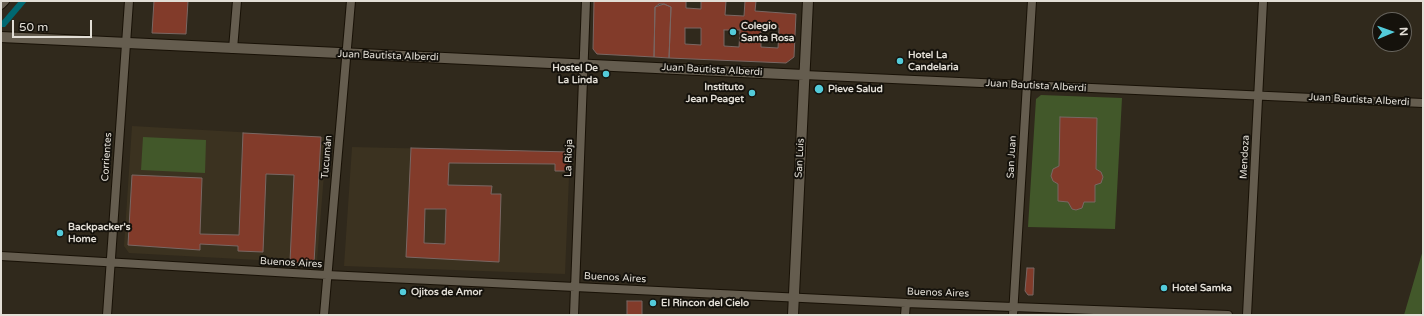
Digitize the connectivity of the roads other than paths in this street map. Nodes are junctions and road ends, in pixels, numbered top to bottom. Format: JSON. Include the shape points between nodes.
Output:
{"nodes":[{"id":1,"x":5,"y":1,"type":"edge"},
{"id":2,"x":129,"y":1,"type":"edge"},
{"id":3,"x":237,"y":1,"type":"edge"},
{"id":4,"x":351,"y":1,"type":"edge"},
{"id":5,"x":586,"y":1,"type":"edge"},
{"id":6,"x":808,"y":1,"type":"edge"},
{"id":7,"x":1032,"y":1,"type":"edge"},
{"id":8,"x":1263,"y":1,"type":"edge"},
{"id":9,"x":1,"y":5,"type":"edge"},
{"id":10,"x":1,"y":37,"type":"edge"},
{"id":11,"x":125,"y":42,"type":"junction"},
{"id":12,"x":234,"y":49,"type":"junction"},
{"id":13,"x":346,"y":54,"type":"junction"},
{"id":14,"x":583,"y":64,"type":"junction"},
{"id":15,"x":804,"y":75,"type":"junction"},
{"id":16,"x":1026,"y":86,"type":"junction"},
{"id":17,"x":1259,"y":96,"type":"junction"},
{"id":18,"x":1423,"y":103,"type":"edge"},
{"id":19,"x":1,"y":256,"type":"edge"},
{"id":20,"x":110,"y":263,"type":"junction"},
{"id":21,"x":328,"y":275,"type":"junction"},
{"id":22,"x":575,"y":287,"type":"junction"},
{"id":23,"x":793,"y":296,"type":"junction"},
{"id":24,"x":906,"y":303,"type":"junction"},
{"id":25,"x":1013,"y":306,"type":"junction"},
{"id":26,"x":107,"y":315,"type":"edge"},
{"id":27,"x":324,"y":315,"type":"edge"},
{"id":28,"x":574,"y":315,"type":"edge"},
{"id":29,"x":792,"y":315,"type":"edge"},
{"id":30,"x":905,"y":315,"type":"edge"},
{"id":31,"x":1012,"y":315,"type":"edge"},
{"id":32,"x":1228,"y":315,"type":"edge"},
{"id":33,"x":1247,"y":315,"type":"edge"}],
"edges":[{"from":1,"to":9,"type":"street"},
{"from":2,"to":11,"type":"street","name":"Corrientes"},
{"from":3,"to":12,"type":"street"},
{"from":4,"to":13,"type":"street","name":"Tucumán"},
{"from":5,"to":14,"type":"street","name":"La Rioja"},
{"from":6,"to":15,"type":"street","name":"San Luis"},
{"from":7,"to":16,"type":"street","name":"San Juan"},
{"from":8,"to":17,"type":"street","name":"Mendoza"},
{"from":10,"to":11,"type":"street","name":"Juan Bautista Alberdi"},
{"from":11,"to":12,"type":"street","name":"Juan Bautista Alberdi"},
{"from":11,"to":20,"type":"street","name":"Corrientes"},
{"from":12,"to":13,"type":"street","name":"Juan Bautista Alberdi"},
{"from":13,"to":14,"type":"street","name":"Juan Bautista Alberdi"},
{"from":13,"to":21,"type":"street","name":"Tucumán"},
{"from":14,"to":15,"type":"street","name":"Juan Bautista Alberdi"},
{"from":14,"to":22,"type":"street","name":"La Rioja"},
{"from":15,"to":16,"type":"street","name":"Juan Bautista Alberdi"},
{"from":15,"to":23,"type":"street","name":"San Luis"},
{"from":16,"to":17,"type":"street","name":"Juan Bautista Alberdi"},
{"from":16,"to":25,"type":"street","name":"San Juan"},
{"from":17,"to":18,"type":"street","name":"Juan Bautista Alberdi"},
{"from":17,"to":33,"type":"street","name":"Mendoza"},
{"from":19,"to":20,"type":"street","name":"Buenos Aires"},
{"from":20,"to":21,"type":"street","name":"Buenos Aires"},
{"from":20,"to":26,"type":"street","name":"Corrientes"},
{"from":21,"to":22,"type":"street","name":"Buenos Aires"},
{"from":21,"to":27,"type":"street","name":"Tucumán"},
{"from":22,"to":23,"type":"street","name":"Buenos Aires"},
{"from":22,"to":28,"type":"street","name":"La Rioja"},
{"from":23,"to":24,"type":"street","name":"Buenos Aires"},
{"from":23,"to":29,"type":"street","name":"San Luis"},
{"from":24,"to":25,"type":"street","name":"Buenos Aires"},
{"from":24,"to":30,"type":"street"},
{"from":25,"to":31,"type":"street","name":"San Juan"},
{"from":25,"to":32,"type":"street","name":"Buenos Aires"}]}
